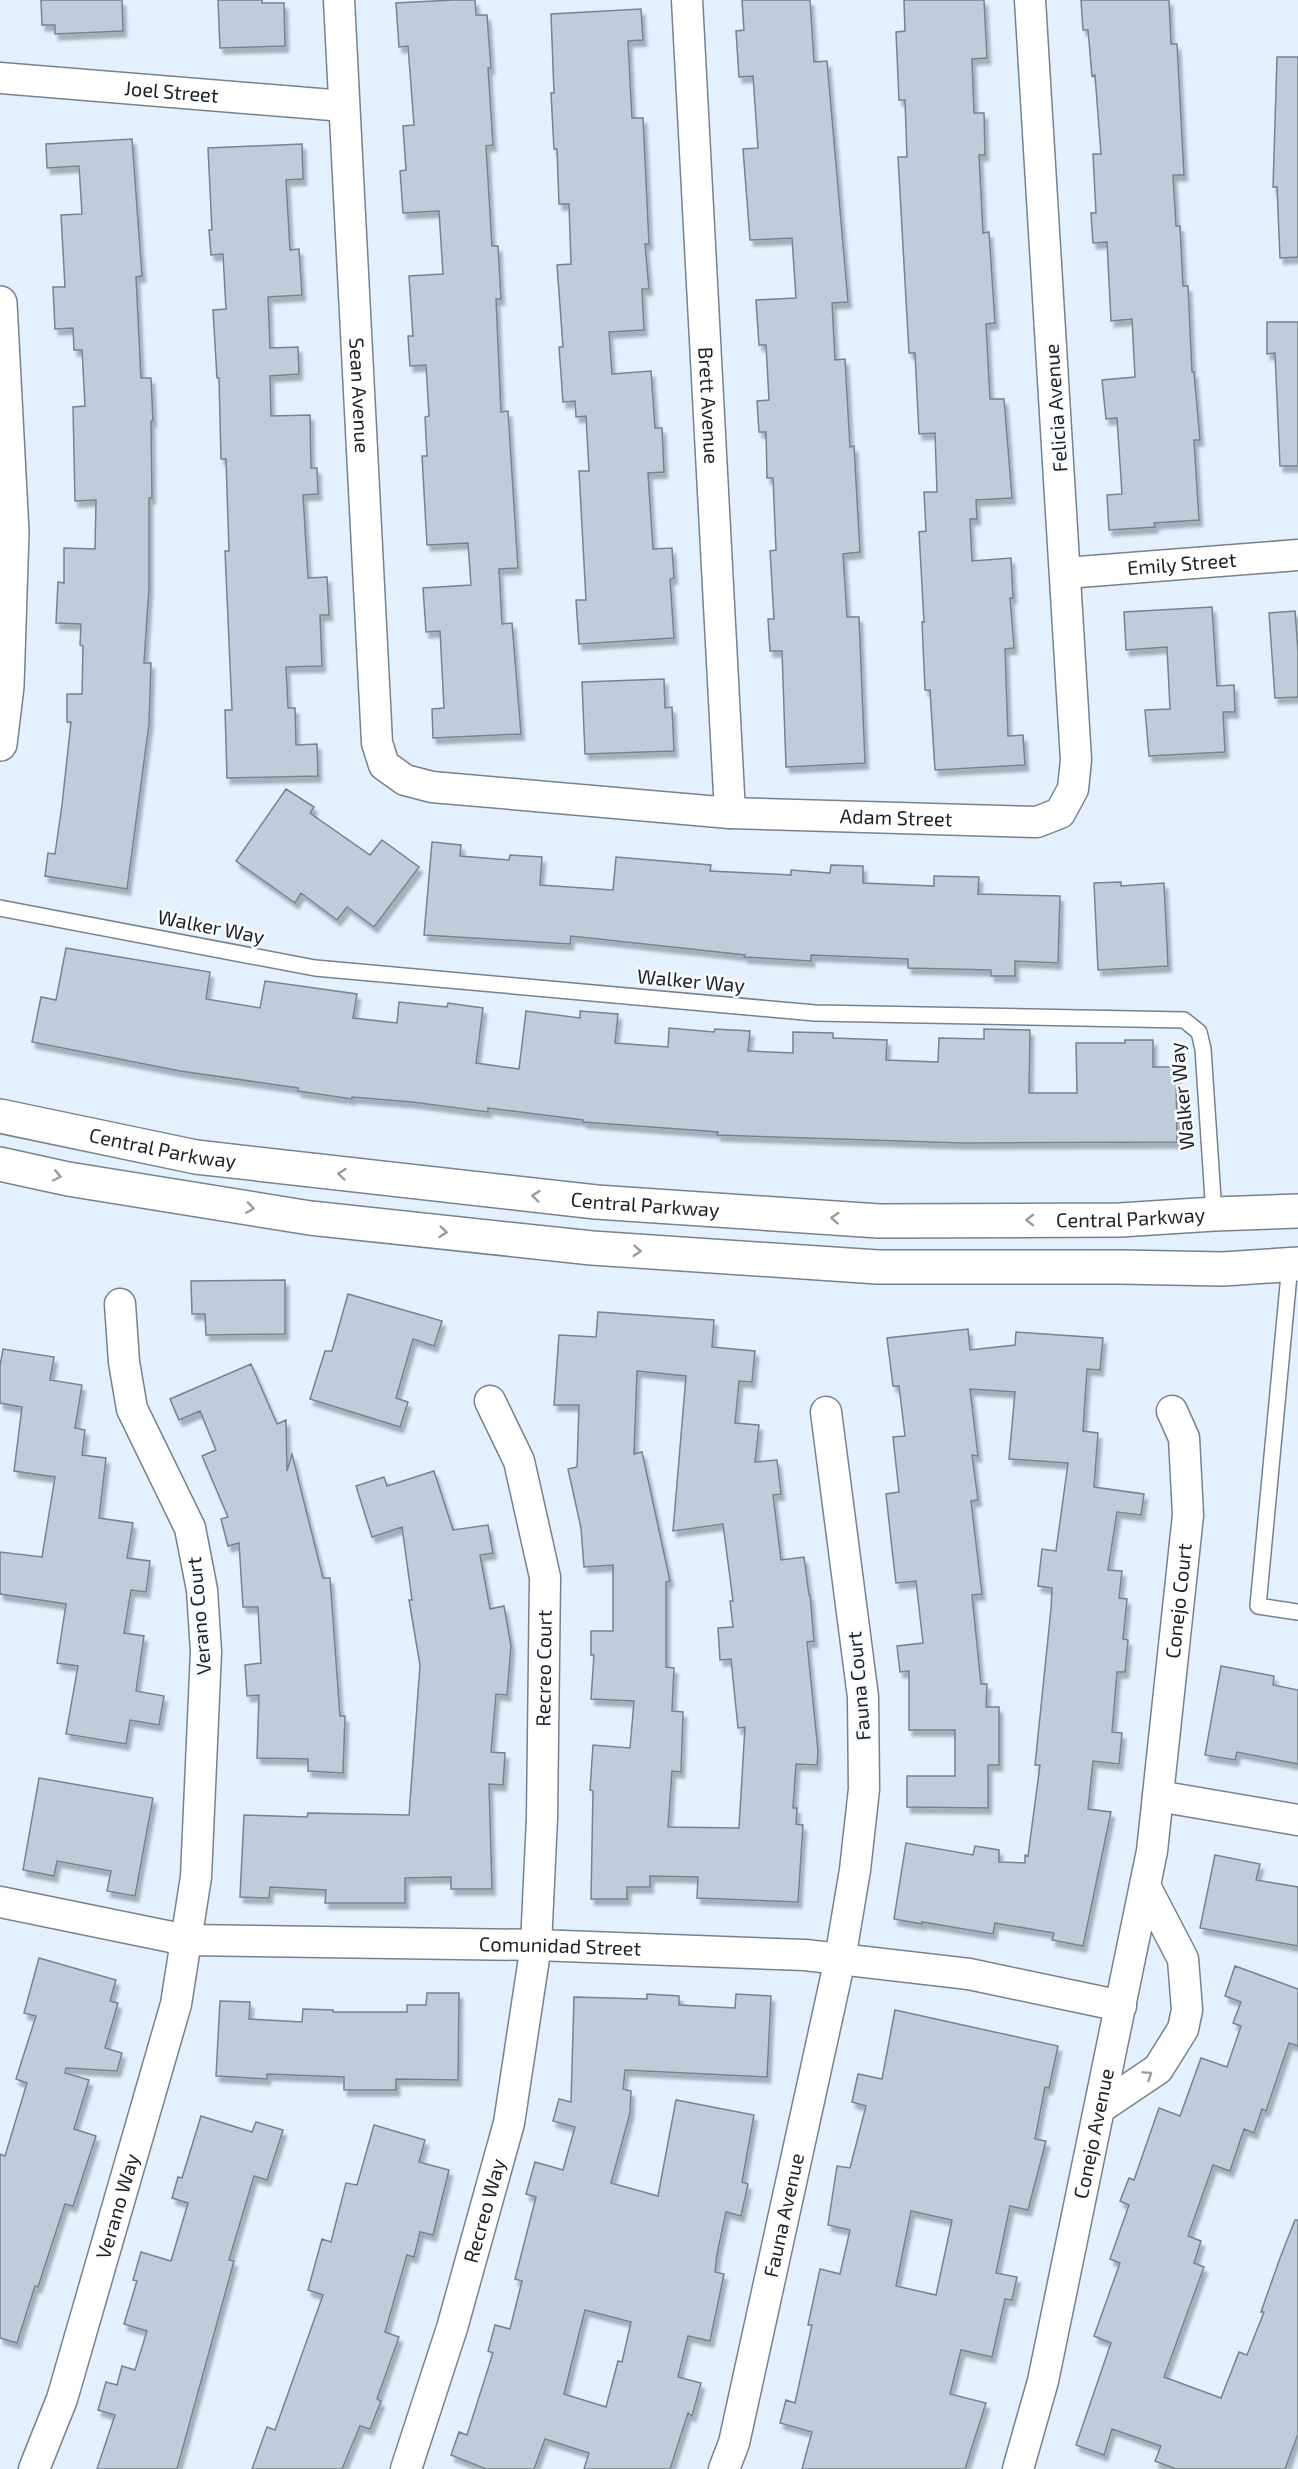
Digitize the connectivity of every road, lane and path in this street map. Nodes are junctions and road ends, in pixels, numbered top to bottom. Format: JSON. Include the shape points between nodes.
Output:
{"nodes":[{"id":1,"x":339,"y":0,"type":"edge"},
{"id":2,"x":687,"y":0,"type":"edge"},
{"id":3,"x":1030,"y":0,"type":"edge"},
{"id":4,"x":0,"y":78,"type":"edge"},
{"id":5,"x":344,"y":106,"type":"junction"},
{"id":6,"x":0,"y":303,"type":"edge"},
{"id":7,"x":1298,"y":555,"type":"edge"},
{"id":8,"x":1066,"y":573,"type":"junction"},
{"id":9,"x":0,"y":744,"type":"edge"},
{"id":10,"x":405,"y":780,"type":"joint"},
{"id":11,"x":730,"y":813,"type":"junction"},
{"id":12,"x":1060,"y":813,"type":"joint"},
{"id":13,"x":0,"y":908,"type":"edge"},
{"id":14,"x":0,"y":1116,"type":"edge"},
{"id":15,"x":0,"y":1164,"type":"edge"},
{"id":16,"x":1298,"y":1211,"type":"edge"},
{"id":17,"x":1214,"y":1214,"type":"junction"},
{"id":18,"x":1294,"y":1264,"type":"edge"},
{"id":19,"x":120,"y":1304,"type":"dead end"},
{"id":20,"x":490,"y":1401,"type":"dead end"},
{"id":21,"x":1172,"y":1411,"type":"dead end"},
{"id":22,"x":826,"y":1412,"type":"dead end"},
{"id":23,"x":1298,"y":1600,"type":"edge"},
{"id":24,"x":1291,"y":1611,"type":"edge"},
{"id":25,"x":1158,"y":1796,"type":"junction"},
{"id":26,"x":1298,"y":1820,"type":"edge"},
{"id":27,"x":1145,"y":1886,"type":"junction"},
{"id":28,"x":0,"y":1902,"type":"edge"},
{"id":29,"x":186,"y":1940,"type":"junction"},
{"id":30,"x":536,"y":1945,"type":"junction"},
{"id":31,"x":840,"y":1959,"type":"junction"},
{"id":32,"x":1121,"y":2006,"type":"junction"},
{"id":33,"x":1100,"y":2108,"type":"junction"},
{"id":34,"x":34,"y":2469,"type":"edge"},
{"id":35,"x":406,"y":2469,"type":"edge"},
{"id":36,"x":724,"y":2469,"type":"edge"},
{"id":37,"x":1018,"y":2469,"type":"edge"}],
"edges":[{"from":1,"to":5,"type":"street","name":"Sean Avenue"},
{"from":2,"to":11,"type":"street","name":"Brett Avenue"},
{"from":3,"to":8,"type":"street","name":"Felicia Avenue"},
{"from":4,"to":5,"type":"street","name":"Joel Street"},
{"from":5,"to":10,"type":"street","name":"Sean Avenue","via":[[377,743],[384,765]]},
{"from":6,"to":9,"type":"main road","via":[[12,532],[7,687]]},
{"from":7,"to":8,"type":"street","name":"Emily Street"},
{"from":8,"to":12,"type":"street","name":"Felicia Avenue","via":[[1076,760],[1073,789]]},
{"from":10,"to":11,"type":"street","name":"Adam Street","via":[[432,787]]},
{"from":11,"to":12,"type":"street","name":"Adam Street","via":[[1037,822]]},
{"from":13,"to":17,"type":"lane","name":"Walker Way","via":[[315,968],[815,1013],[1184,1020],[1199,1032],[1203,1049]]},
{"from":17,"to":14,"type":"main road","name":"Central Parkway","one_way":true,"via":[[1120,1220],[879,1221],[596,1202],[196,1157]]},
{"from":15,"to":18,"type":"main road","one_way":true,"via":[[68,1179],[310,1218],[592,1248],[878,1267],[1223,1269]]},
{"from":16,"to":17,"type":"main road","name":"Central Parkway"},
{"from":18,"to":24,"type":"lane","via":[[1258,1606]]},
{"from":19,"to":29,"type":"street","name":"Verano Court","via":[[132,1409],[190,1528],[202,1590],[206,1652],[202,1772],[196,1877]]},
{"from":20,"to":30,"type":"street","name":"Recreo Court","via":[[519,1461],[545,1577]]},
{"from":21,"to":25,"type":"street","name":"Conejo Court","via":[[1184,1438],[1188,1515]]},
{"from":22,"to":31,"type":"street","name":"Fauna Court","via":[[863,1698],[864,1789]]},
{"from":23,"to":24,"type":"lane"},
{"from":25,"to":26,"type":"street"},
{"from":25,"to":27,"type":"street","name":"Conejo Avenue"},
{"from":27,"to":32,"type":"street","name":"Conejo Avenue"},
{"from":33,"to":27,"type":"street","one_way":true,"via":[[1158,2069],[1183,2029],[1187,2010],[1183,1959]]},
{"from":28,"to":29,"type":"street","name":"Comunidad Street"},
{"from":29,"to":30,"type":"street","name":"Comunidad Street"},
{"from":29,"to":34,"type":"street","name":"Verano Way","via":[[176,2004],[62,2398]]},
{"from":30,"to":31,"type":"street","name":"Comunidad Street"},
{"from":30,"to":35,"type":"street","name":"Recreo Way","via":[[509,2123],[452,2328]]},
{"from":31,"to":32,"type":"street","name":"Comunidad Street","via":[[969,1974]]},
{"from":31,"to":36,"type":"street","name":"Fauna Avenue","via":[[734,2443]]},
{"from":32,"to":33,"type":"street","name":"Conejo Avenue"},
{"from":33,"to":37,"type":"street","name":"Conejo Avenue","via":[[1043,2381]]}]}
